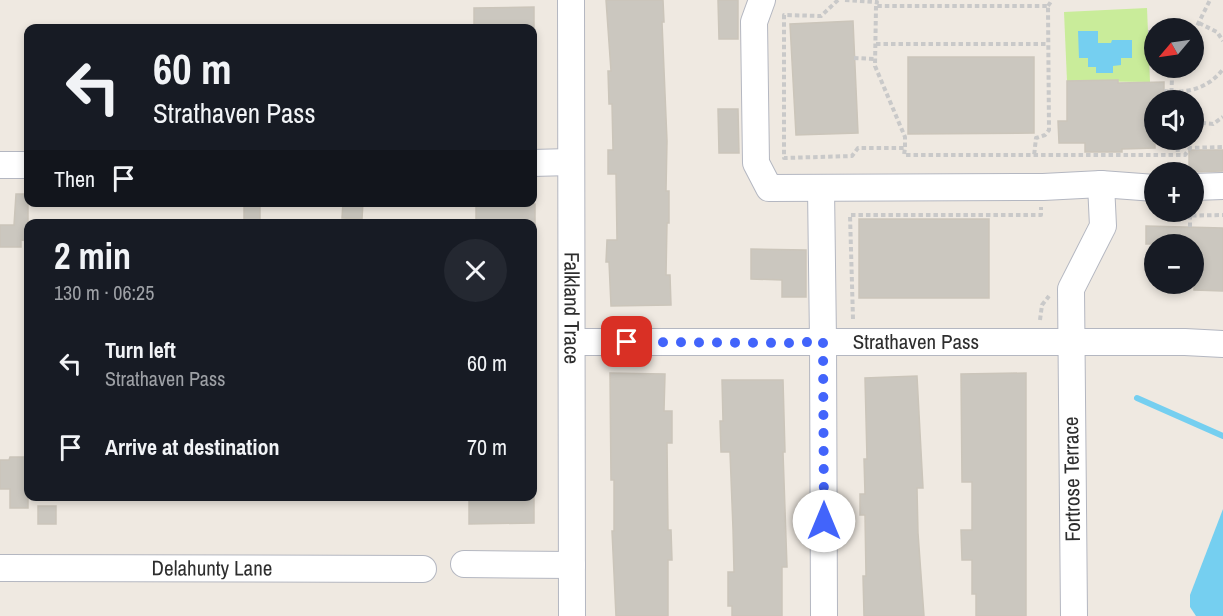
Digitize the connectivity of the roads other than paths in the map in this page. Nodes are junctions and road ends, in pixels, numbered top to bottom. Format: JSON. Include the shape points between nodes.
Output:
{"nodes":[{"id":1,"x":571,"y":0,"type":"edge"},
{"id":2,"x":762,"y":0,"type":"edge"},
{"id":3,"x":571,"y":162,"type":"junction"},
{"id":4,"x":537,"y":163,"type":"edge"},
{"id":5,"x":0,"y":165,"type":"edge"},
{"id":6,"x":24,"y":165,"type":"edge"},
{"id":7,"x":1101,"y":184,"type":"junction"},
{"id":8,"x":1223,"y":186,"type":"edge"},
{"id":9,"x":1144,"y":187,"type":"edge"},
{"id":10,"x":1204,"y":187,"type":"edge"},
{"id":11,"x":820,"y":188,"type":"junction"},
{"id":12,"x":823,"y":341,"type":"junction"},
{"id":13,"x":572,"y":342,"type":"junction"},
{"id":14,"x":1071,"y":343,"type":"junction"},
{"id":15,"x":1223,"y":344,"type":"edge"},
{"id":16,"x":464,"y":564,"type":"dead end"},
{"id":17,"x":572,"y":565,"type":"junction"},
{"id":18,"x":0,"y":568,"type":"edge"},
{"id":19,"x":423,"y":569,"type":"dead end"},
{"id":20,"x":572,"y":616,"type":"edge"},
{"id":21,"x":824,"y":616,"type":"edge"},
{"id":22,"x":1074,"y":616,"type":"edge"}],
"edges":[{"from":1,"to":3,"type":"street","name":"Falkland Trace"},
{"from":2,"to":11,"type":"street","via":[[754,22],[756,163],[769,188]]},
{"from":3,"to":4,"type":"street"},
{"from":3,"to":13,"type":"street","name":"Falkland Trace"},
{"from":5,"to":6,"type":"street"},
{"from":7,"to":9,"type":"street"},
{"from":7,"to":11,"type":"street","via":[[1043,188]]},
{"from":7,"to":14,"type":"street","name":"Fortrose Terrace","via":[[1103,225],[1071,289]]},
{"from":8,"to":10,"type":"street"},
{"from":11,"to":12,"type":"street"},
{"from":12,"to":13,"type":"street","name":"Strathaven Pass"},
{"from":12,"to":14,"type":"street","name":"Strathaven Pass"},
{"from":12,"to":21,"type":"street"},
{"from":13,"to":17,"type":"street","name":"Falkland Trace"},
{"from":14,"to":15,"type":"street","name":"Strathaven Pass"},
{"from":14,"to":22,"type":"street","name":"Fortrose Terrace"},
{"from":16,"to":17,"type":"street"},
{"from":17,"to":20,"type":"street","name":"Falkland Trace"},
{"from":18,"to":19,"type":"street","name":"Delahunty Lane"}]}
